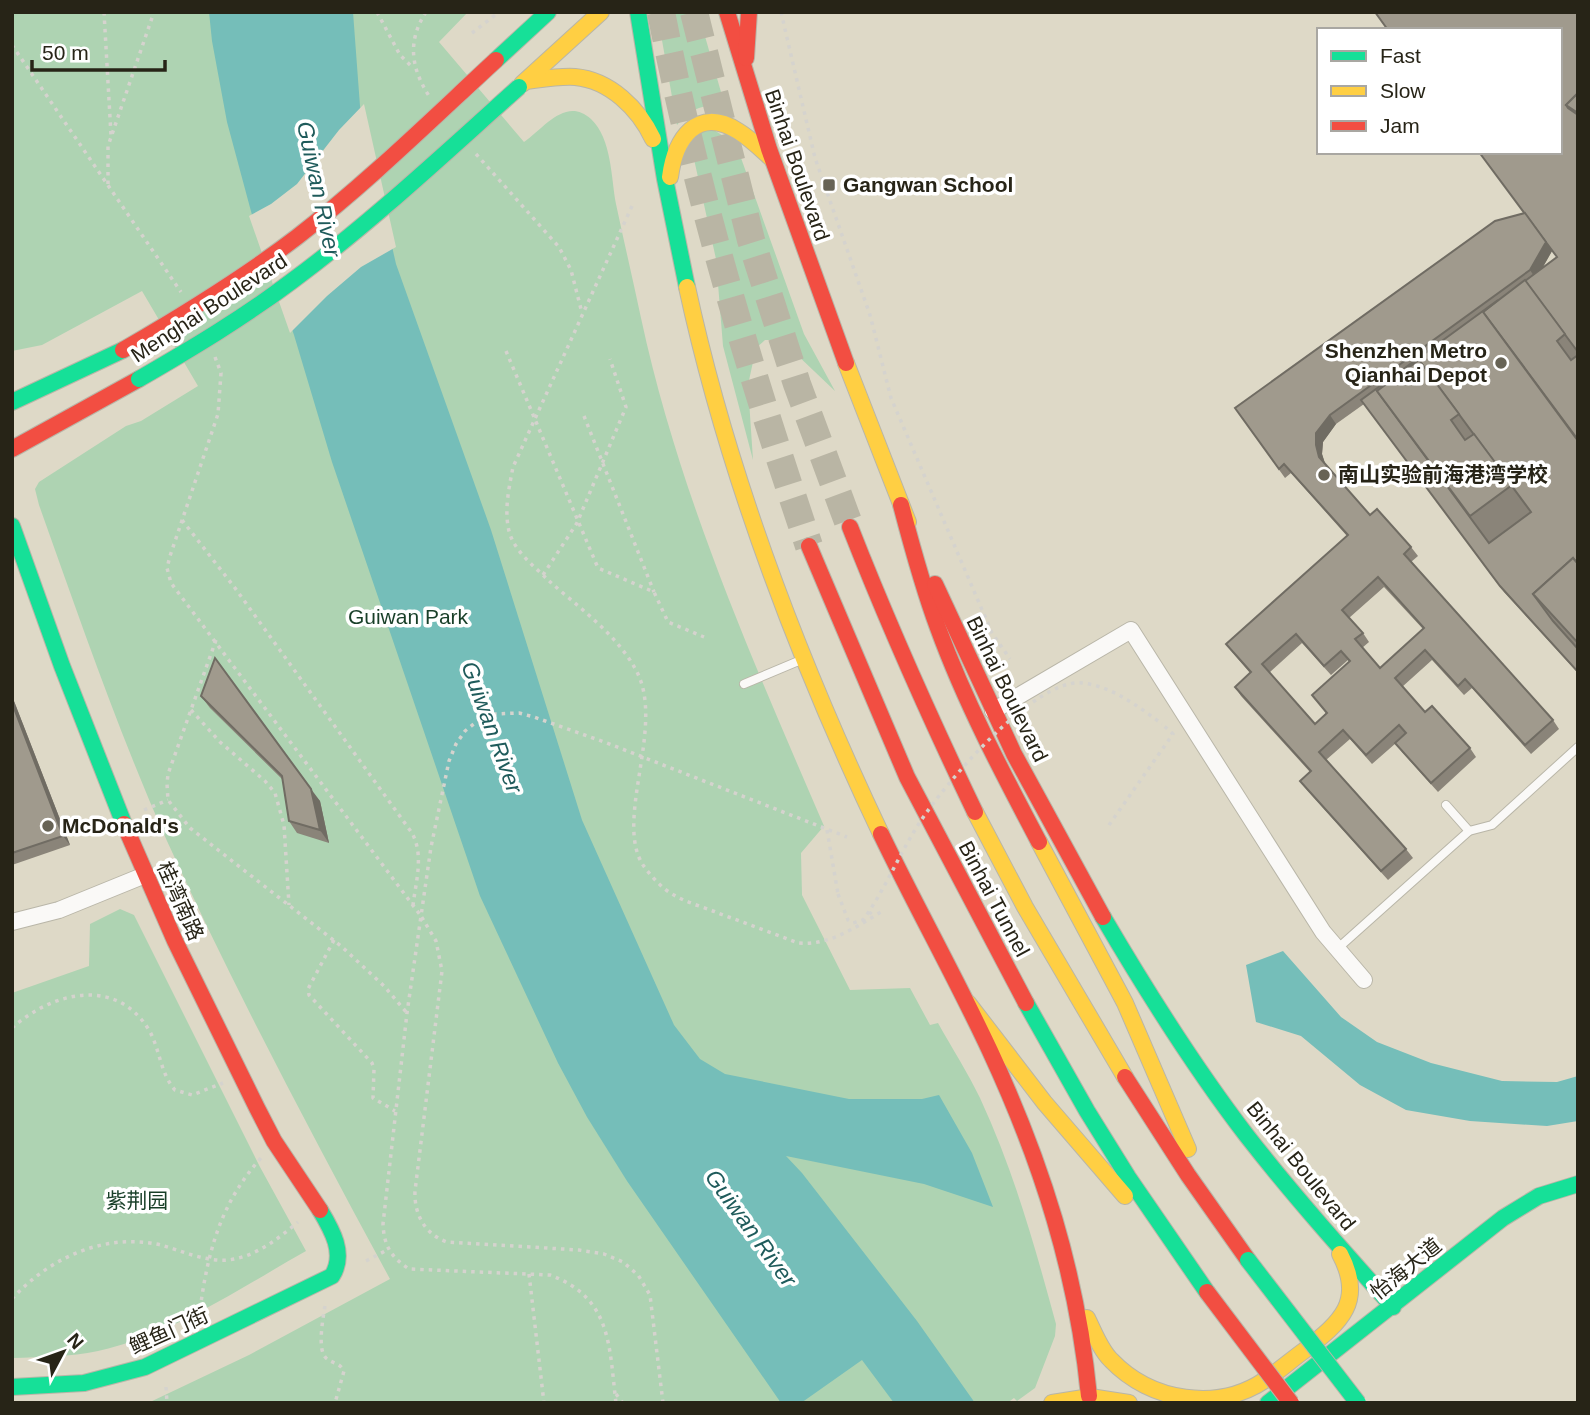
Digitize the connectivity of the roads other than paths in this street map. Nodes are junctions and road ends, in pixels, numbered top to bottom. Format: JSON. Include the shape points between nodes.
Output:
{"nodes":[{"id":1,"x":548,"y":12,"type":"edge"},
{"id":2,"x":601,"y":12,"type":"edge"},
{"id":3,"x":638,"y":12,"type":"edge"},
{"id":4,"x":727,"y":12,"type":"edge"},
{"id":5,"x":750,"y":12,"type":"edge"},
{"id":6,"x":536,"y":19,"type":"edge"},
{"id":7,"x":745,"y":80,"type":"junction"},
{"id":8,"x":522,"y":84,"type":"junction"},
{"id":9,"x":660,"y":158,"type":"junction"},
{"id":10,"x":772,"y":159,"type":"junction"},
{"id":11,"x":669,"y":201,"type":"junction"},
{"id":12,"x":12,"y":402,"type":"edge"},
{"id":13,"x":12,"y":449,"type":"edge"},
{"id":14,"x":901,"y":505,"type":"junction"},
{"id":15,"x":12,"y":526,"type":"edge"},
{"id":16,"x":850,"y":527,"type":"tunnel mouth"},
{"id":17,"x":809,"y":546,"type":"tunnel mouth"},
{"id":18,"x":804,"y":659,"type":"junction"},
{"id":19,"x":744,"y":684,"type":"dead end"},
{"id":20,"x":993,"y":711,"type":"junction"},
{"id":21,"x":1578,"y":747,"type":"edge"},
{"id":22,"x":1446,"y":805,"type":"dead end"},
{"id":23,"x":1469,"y":831,"type":"junction"},
{"id":24,"x":145,"y":876,"type":"junction"},
{"id":25,"x":12,"y":922,"type":"edge"},
{"id":26,"x":1337,"y":949,"type":"junction"},
{"id":27,"x":1364,"y":980,"type":"dead end"},
{"id":28,"x":968,"y":1003,"type":"junction"},
{"id":29,"x":1578,"y":1184,"type":"edge"},
{"id":30,"x":1218,"y":1219,"type":"junction"},
{"id":31,"x":1326,"y":1231,"type":"junction"},
{"id":32,"x":1178,"y":1251,"type":"junction"},
{"id":33,"x":332,"y":1276,"type":"joint"},
{"id":34,"x":1074,"y":1289,"type":"junction"},
{"id":35,"x":1393,"y":1307,"type":"junction"},
{"id":36,"x":12,"y":1387,"type":"edge"},
{"id":37,"x":1089,"y":1396,"type":"junction"},
{"id":38,"x":1052,"y":1403,"type":"edge"},
{"id":39,"x":1129,"y":1403,"type":"edge"},
{"id":40,"x":1268,"y":1403,"type":"edge"},
{"id":41,"x":1291,"y":1403,"type":"edge"},
{"id":42,"x":1358,"y":1403,"type":"edge"}],
"edges":[{"from":1,"to":6,"type":"main road","name":"Menghai Boulevard"},
{"from":2,"to":8,"type":"main road","name":"Menghai Boulevard"},
{"from":3,"to":9,"type":"main road"},
{"from":4,"to":7,"type":"main road","name":"Binhai Boulevard"},
{"from":5,"to":7,"type":"main road"},
{"from":6,"to":12,"type":"main road","name":"Menghai Boulevard","bridge":true,"via":[[299,235],[123,350]]},
{"from":7,"to":10,"type":"main road","name":"Binhai Boulevard"},
{"from":8,"to":9,"type":"main road","via":[[564,77],[591,80],[610,90],[649,131]]},
{"from":8,"to":13,"type":"main road","name":"Menghai Boulevard","bridge":true,"via":[[304,272],[230,324]]},
{"from":9,"to":11,"type":"main road"},
{"from":10,"to":11,"type":"main road","via":[[732,127],[709,122],[699,125],[682,135],[675,148]]},
{"from":10,"to":14,"type":"main road","name":"Binhai Boulevard"},
{"from":11,"to":18,"type":"main road","via":[[700,346],[732,457]]},
{"from":14,"to":20,"type":"main road","name":"Binhai Boulevard"},
{"from":14,"to":30,"type":"main road","via":[[917,572],[952,661],[1016,799],[1130,1013]]},
{"from":15,"to":24,"type":"main road","name":"桂湾南路","via":[[66,680]]},
{"from":16,"to":30,"type":"main road","name":"Binhai Tunnel","via":[[887,625],[971,805],[1095,1027]]},
{"from":17,"to":32,"type":"main road","name":"Binhai Tunnel","via":[[907,777],[991,938],[1087,1111]]},
{"from":18,"to":19,"type":"lane"},
{"from":18,"to":28,"type":"main road","via":[[888,848]]},
{"from":20,"to":26,"type":"street","via":[[1131,630]]},
{"from":20,"to":31,"type":"main road","name":"Binhai Boulevard","via":[[1072,863],[1140,979],[1249,1139]]},
{"from":21,"to":23,"type":"lane","via":[[1492,825]]},
{"from":22,"to":23,"type":"lane"},
{"from":23,"to":26,"type":"lane"},
{"from":24,"to":25,"type":"street","via":[[59,910]]},
{"from":24,"to":33,"type":"main road","name":"桂湾南路","via":[[253,1103],[334,1239],[339,1264]]},
{"from":26,"to":27,"type":"street"},
{"from":28,"to":32,"type":"main road","via":[[1055,1118]]},
{"from":28,"to":34,"type":"main road","via":[[1031,1150]]},
{"from":29,"to":35,"type":"main road","name":"怡海大道","via":[[1522,1206]]},
{"from":30,"to":42,"type":"main road","bridge":true},
{"from":31,"to":34,"type":"main road","via":[[1349,1279],[1346,1310],[1335,1325],[1280,1370],[1231,1396],[1206,1401],[1182,1397],[1125,1373],[1109,1358]]},
{"from":31,"to":35,"type":"main road","name":"Binhai Boulevard"},
{"from":32,"to":41,"type":"main road","bridge":true},
{"from":33,"to":36,"type":"main road","name":"鲤鱼门街","via":[[145,1367],[34,1391]]},
{"from":34,"to":37,"type":"main road"},
{"from":35,"to":40,"type":"main road","name":"怡海大道"},
{"from":37,"to":38,"type":"main road"},
{"from":37,"to":39,"type":"main road"}]}
